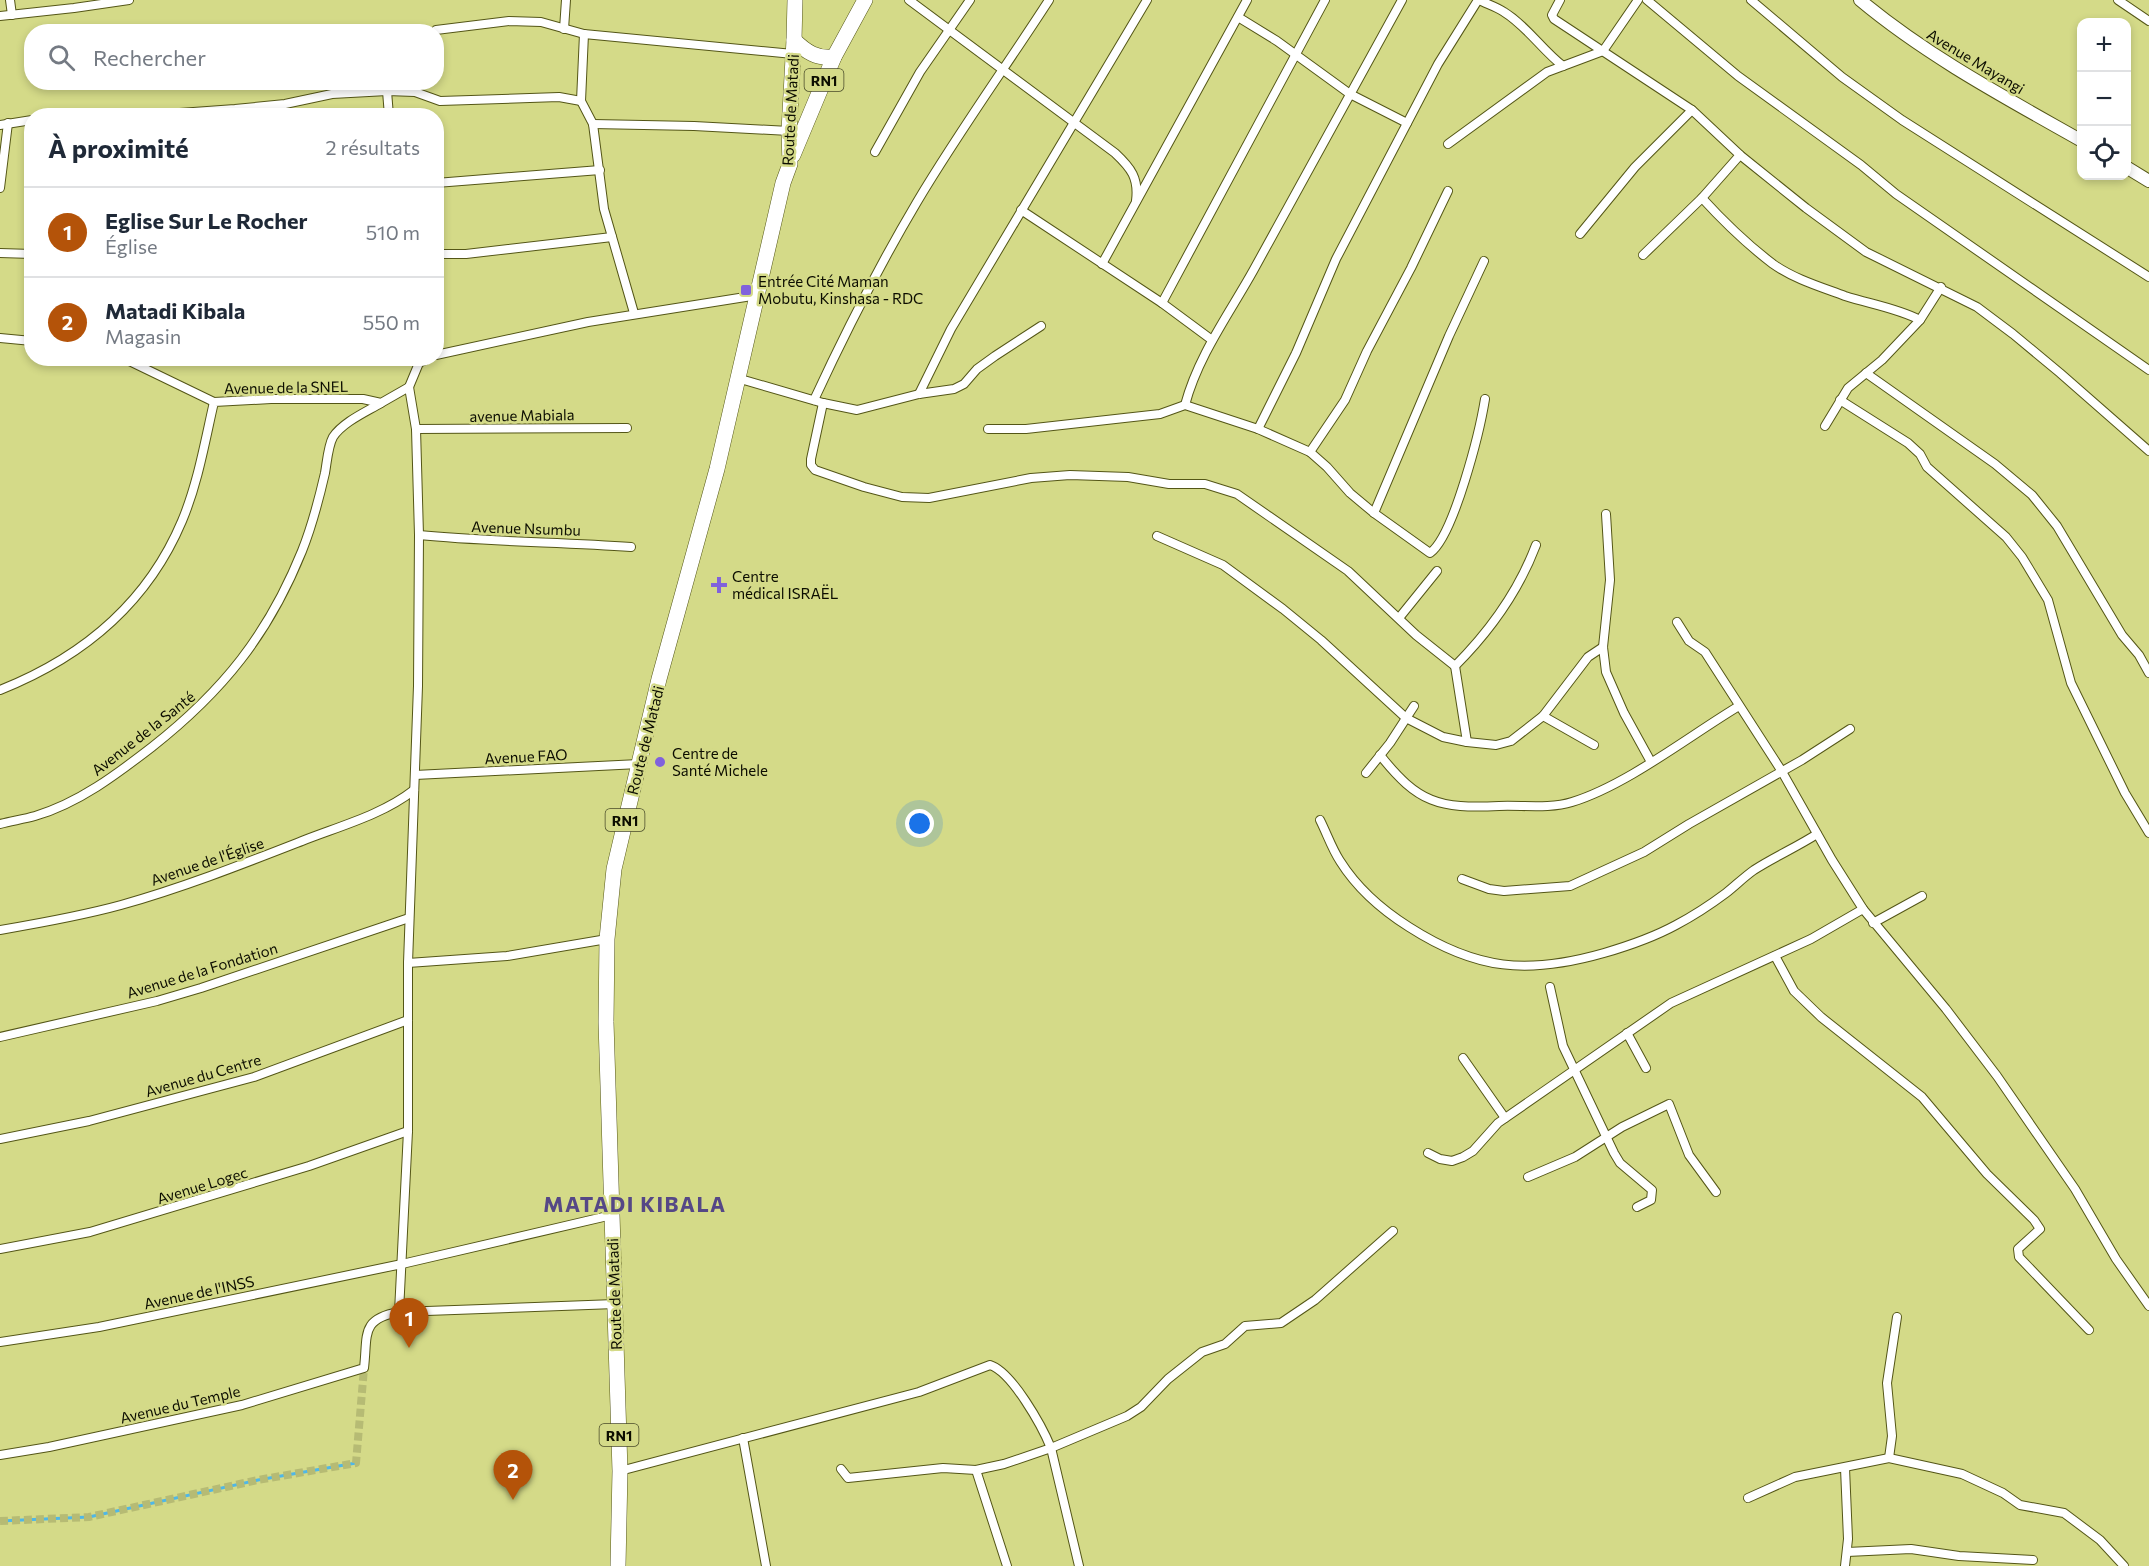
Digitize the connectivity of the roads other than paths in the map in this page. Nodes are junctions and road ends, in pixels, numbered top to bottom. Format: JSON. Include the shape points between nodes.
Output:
{"nodes":[{"id":1,"x":10,"y":0,"type":"edge"},
{"id":2,"x":129,"y":0,"type":"edge"},
{"id":3,"x":567,"y":0,"type":"edge"},
{"id":4,"x":795,"y":0,"type":"edge"},
{"id":5,"x":865,"y":0,"type":"edge"},
{"id":6,"x":909,"y":0,"type":"edge"},
{"id":7,"x":970,"y":0,"type":"edge"},
{"id":8,"x":1049,"y":0,"type":"edge"},
{"id":9,"x":1147,"y":0,"type":"edge"},
{"id":10,"x":1247,"y":0,"type":"edge"},
{"id":11,"x":1325,"y":0,"type":"edge"},
{"id":12,"x":1401,"y":0,"type":"edge"},
{"id":13,"x":1478,"y":0,"type":"edge"},
{"id":14,"x":1560,"y":0,"type":"edge"},
{"id":15,"x":1638,"y":0,"type":"edge"},
{"id":16,"x":1647,"y":0,"type":"edge"},
{"id":17,"x":1751,"y":0,"type":"edge"},
{"id":18,"x":1860,"y":0,"type":"edge"},
{"id":19,"x":2118,"y":0,"type":"edge"},
{"id":20,"x":12,"y":15,"type":"junction"},
{"id":21,"x":0,"y":16,"type":"edge"},
{"id":22,"x":1238,"y":16,"type":"junction"},
{"id":23,"x":2149,"y":21,"type":"edge"},
{"id":24,"x":444,"y":29,"type":"edge"},
{"id":25,"x":564,"y":29,"type":"junction"},
{"id":26,"x":949,"y":30,"type":"junction"},
{"id":27,"x":584,"y":34,"type":"junction"},
{"id":28,"x":794,"y":47,"type":"junction"},
{"id":29,"x":1603,"y":51,"type":"junction"},
{"id":30,"x":1294,"y":54,"type":"junction"},
{"id":31,"x":834,"y":57,"type":"junction"},
{"id":32,"x":1563,"y":66,"type":"junction"},
{"id":33,"x":1002,"y":69,"type":"junction"},
{"id":34,"x":387,"y":91,"type":"junction"},
{"id":35,"x":1350,"y":94,"type":"junction"},
{"id":36,"x":581,"y":101,"type":"junction"},
{"id":37,"x":236,"y":108,"type":"edge"},
{"id":38,"x":388,"y":108,"type":"edge"},
{"id":39,"x":1692,"y":110,"type":"junction"},
{"id":40,"x":24,"y":121,"type":"edge"},
{"id":41,"x":1074,"y":123,"type":"junction"},
{"id":42,"x":1407,"y":123,"type":"junction"},
{"id":43,"x":4,"y":124,"type":"edge"},
{"id":44,"x":593,"y":124,"type":"junction"},
{"id":45,"x":789,"y":131,"type":"junction"},
{"id":46,"x":2077,"y":138,"type":"edge"},
{"id":47,"x":1448,"y":144,"type":"dead end"},
{"id":48,"x":875,"y":152,"type":"dead end"},
{"id":49,"x":1740,"y":155,"type":"junction"},
{"id":50,"x":790,"y":164,"type":"junction"},
{"id":51,"x":600,"y":170,"type":"junction"},
{"id":52,"x":2131,"y":170,"type":"edge"},
{"id":53,"x":2149,"y":181,"type":"edge"},
{"id":54,"x":444,"y":182,"type":"edge"},
{"id":55,"x":0,"y":188,"type":"edge"},
{"id":56,"x":1449,"y":191,"type":"dead end"},
{"id":57,"x":1702,"y":198,"type":"junction"},
{"id":58,"x":1136,"y":201,"type":"junction"},
{"id":59,"x":1021,"y":210,"type":"junction"},
{"id":60,"x":1580,"y":234,"type":"dead end"},
{"id":61,"x":612,"y":237,"type":"junction"},
{"id":62,"x":0,"y":253,"type":"edge"},
{"id":63,"x":24,"y":254,"type":"edge"},
{"id":64,"x":444,"y":254,"type":"edge"},
{"id":65,"x":1643,"y":255,"type":"dead end"},
{"id":66,"x":1484,"y":261,"type":"dead end"},
{"id":67,"x":1102,"y":264,"type":"junction"},
{"id":68,"x":2149,"y":277,"type":"edge"},
{"id":69,"x":1941,"y":287,"type":"junction"},
{"id":70,"x":758,"y":295,"type":"junction"},
{"id":71,"x":1162,"y":303,"type":"junction"},
{"id":72,"x":634,"y":313,"type":"junction"},
{"id":73,"x":1920,"y":320,"type":"junction"},
{"id":74,"x":1041,"y":326,"type":"dead end"},
{"id":75,"x":0,"y":338,"type":"edge"},
{"id":76,"x":24,"y":340,"type":"edge"},
{"id":77,"x":1212,"y":340,"type":"junction"},
{"id":78,"x":444,"y":353,"type":"edge"},
{"id":79,"x":140,"y":366,"type":"edge"},
{"id":80,"x":416,"y":366,"type":"edge"},
{"id":81,"x":2149,"y":370,"type":"edge"},
{"id":82,"x":1866,"y":373,"type":"junction"},
{"id":83,"x":737,"y":378,"type":"junction"},
{"id":84,"x":409,"y":387,"type":"junction"},
{"id":85,"x":919,"y":394,"type":"junction"},
{"id":86,"x":1485,"y":399,"type":"dead end"},
{"id":87,"x":1840,"y":400,"type":"junction"},
{"id":88,"x":214,"y":402,"type":"junction"},
{"id":89,"x":819,"y":402,"type":"junction"},
{"id":90,"x":381,"y":403,"type":"junction"},
{"id":91,"x":1185,"y":405,"type":"junction"},
{"id":92,"x":1825,"y":426,"type":"dead end"},
{"id":93,"x":627,"y":428,"type":"dead end"},
{"id":94,"x":416,"y":429,"type":"junction"},
{"id":95,"x":988,"y":429,"type":"dead end"},
{"id":96,"x":1258,"y":429,"type":"junction"},
{"id":97,"x":1310,"y":452,"type":"junction"},
{"id":98,"x":2149,"y":452,"type":"edge"},
{"id":99,"x":1374,"y":513,"type":"junction"},
{"id":100,"x":1606,"y":514,"type":"dead end"},
{"id":101,"x":419,"y":535,"type":"junction"},
{"id":102,"x":1157,"y":536,"type":"dead end"},
{"id":103,"x":1536,"y":545,"type":"dead end"},
{"id":104,"x":632,"y":547,"type":"dead end"},
{"id":105,"x":1437,"y":571,"type":"dead end"},
{"id":106,"x":1399,"y":618,"type":"junction"},
{"id":107,"x":1677,"y":622,"type":"dead end"},
{"id":108,"x":1603,"y":647,"type":"junction"},
{"id":109,"x":1455,"y":666,"type":"junction"},
{"id":110,"x":2149,"y":673,"type":"edge"},
{"id":111,"x":0,"y":690,"type":"edge"},
{"id":112,"x":1414,"y":706,"type":"dead end"},
{"id":113,"x":1739,"y":706,"type":"junction"},
{"id":114,"x":1543,"y":716,"type":"junction"},
{"id":115,"x":1406,"y":718,"type":"junction"},
{"id":116,"x":1850,"y":729,"type":"dead end"},
{"id":117,"x":1467,"y":742,"type":"junction"},
{"id":118,"x":1594,"y":745,"type":"dead end"},
{"id":119,"x":1380,"y":755,"type":"junction"},
{"id":120,"x":1651,"y":762,"type":"junction"},
{"id":121,"x":639,"y":764,"type":"junction"},
{"id":122,"x":1781,"y":770,"type":"junction"},
{"id":123,"x":1366,"y":773,"type":"dead end"},
{"id":124,"x":415,"y":775,"type":"junction"},
{"id":125,"x":414,"y":790,"type":"junction"},
{"id":126,"x":1320,"y":820,"type":"dead end"},
{"id":127,"x":0,"y":824,"type":"edge"},
{"id":128,"x":2149,"y":833,"type":"edge"},
{"id":129,"x":1817,"y":834,"type":"junction"},
{"id":130,"x":1462,"y":879,"type":"dead end"},
{"id":131,"x":1922,"y":896,"type":"dead end"},
{"id":132,"x":1863,"y":909,"type":"junction"},
{"id":133,"x":410,"y":918,"type":"junction"},
{"id":134,"x":1873,"y":923,"type":"junction"},
{"id":135,"x":0,"y":930,"type":"edge"},
{"id":136,"x":607,"y":939,"type":"junction"},
{"id":137,"x":1775,"y":956,"type":"junction"},
{"id":138,"x":408,"y":963,"type":"junction"},
{"id":139,"x":1550,"y":987,"type":"dead end"},
{"id":140,"x":408,"y":1020,"type":"junction"},
{"id":141,"x":1627,"y":1033,"type":"junction"},
{"id":142,"x":0,"y":1037,"type":"edge"},
{"id":143,"x":1463,"y":1058,"type":"dead end"},
{"id":144,"x":1647,"y":1068,"type":"dead end"},
{"id":145,"x":1573,"y":1070,"type":"junction"},
{"id":146,"x":1505,"y":1118,"type":"junction"},
{"id":147,"x":408,"y":1131,"type":"junction"},
{"id":148,"x":1607,"y":1137,"type":"junction"},
{"id":149,"x":0,"y":1139,"type":"edge"},
{"id":150,"x":1428,"y":1153,"type":"dead end"},
{"id":151,"x":1528,"y":1177,"type":"dead end"},
{"id":152,"x":1716,"y":1192,"type":"dead end"},
{"id":153,"x":1637,"y":1207,"type":"dead end"},
{"id":154,"x":612,"y":1215,"type":"junction"},
{"id":155,"x":1393,"y":1231,"type":"dead end"},
{"id":156,"x":0,"y":1249,"type":"edge"},
{"id":157,"x":402,"y":1264,"type":"junction"},
{"id":158,"x":615,"y":1304,"type":"junction"},
{"id":159,"x":2149,"y":1306,"type":"edge"},
{"id":160,"x":399,"y":1312,"type":"junction"},
{"id":161,"x":1897,"y":1317,"type":"dead end"},
{"id":162,"x":2089,"y":1330,"type":"dead end"},
{"id":163,"x":0,"y":1342,"type":"edge"},
{"id":164,"x":743,"y":1438,"type":"junction"},
{"id":165,"x":1051,"y":1448,"type":"junction"},
{"id":166,"x":0,"y":1455,"type":"edge"},
{"id":167,"x":1889,"y":1458,"type":"junction"},
{"id":168,"x":1845,"y":1468,"type":"junction"},
{"id":169,"x":841,"y":1469,"type":"dead end"},
{"id":170,"x":976,"y":1470,"type":"junction"},
{"id":171,"x":620,"y":1471,"type":"junction"},
{"id":172,"x":1748,"y":1498,"type":"dead end"},
{"id":173,"x":1847,"y":1552,"type":"junction"},
{"id":174,"x":2033,"y":1560,"type":"dead end"},
{"id":175,"x":618,"y":1566,"type":"edge"},
{"id":176,"x":766,"y":1566,"type":"edge"},
{"id":177,"x":1007,"y":1566,"type":"edge"},
{"id":178,"x":1079,"y":1566,"type":"edge"},
{"id":179,"x":1845,"y":1566,"type":"edge"},
{"id":180,"x":2124,"y":1566,"type":"edge"}],
"edges":[{"from":1,"to":20,"type":"street"},
{"from":2,"to":20,"type":"street"},
{"from":3,"to":25,"type":"street"},
{"from":4,"to":28,"type":"highway","name":"Route de Matadi"},
{"from":5,"to":31,"type":"highway","number":"RN1"},
{"from":6,"to":26,"type":"street"},
{"from":7,"to":26,"type":"street"},
{"from":8,"to":33,"type":"street"},
{"from":9,"to":41,"type":"street"},
{"from":10,"to":22,"type":"street"},
{"from":11,"to":30,"type":"street"},
{"from":12,"to":35,"type":"street"},
{"from":13,"to":32,"type":"street","via":[[1504,11]]},
{"from":13,"to":42,"type":"street"},
{"from":14,"to":29,"type":"street","via":[[1552,15],[1554,19]]},
{"from":15,"to":29,"type":"street"},
{"from":16,"to":81,"type":"street","via":[[1730,69],[1896,194]]},
{"from":17,"to":68,"type":"street","via":[[1842,77],[1902,120]]},
{"from":18,"to":46,"type":"street","name":"Avenue Mayangi","via":[[1924,48]]},
{"from":19,"to":23,"type":"street"},
{"from":20,"to":21,"type":"street"},
{"from":22,"to":30,"type":"street"},
{"from":22,"to":58,"type":"street"},
{"from":24,"to":25,"type":"street","via":[[509,21],[540,22]]},
{"from":25,"to":27,"type":"street"},
{"from":26,"to":33,"type":"street"},
{"from":26,"to":48,"type":"street","via":[[920,72]]},
{"from":27,"to":28,"type":"street"},
{"from":27,"to":36,"type":"street"},
{"from":28,"to":31,"type":"highway","via":[[824,58]]},
{"from":28,"to":45,"type":"highway","name":"Route de Matadi"},
{"from":29,"to":32,"type":"street"},
{"from":29,"to":39,"type":"street"},
{"from":30,"to":35,"type":"street"},
{"from":30,"to":71,"type":"street"},
{"from":31,"to":50,"type":"highway","number":"RN1"},
{"from":32,"to":47,"type":"street","via":[[1532,81]]},
{"from":33,"to":41,"type":"street"},
{"from":33,"to":89,"type":"street","via":[[916,204],[873,282]]},
{"from":34,"to":36,"type":"street","via":[[415,92],[440,100],[559,97]]},
{"from":34,"to":37,"type":"street","via":[[332,94]]},
{"from":34,"to":38,"type":"street"},
{"from":35,"to":42,"type":"street"},
{"from":35,"to":77,"type":"street"},
{"from":36,"to":44,"type":"street"},
{"from":39,"to":49,"type":"street"},
{"from":39,"to":60,"type":"street","via":[[1635,167]]},
{"from":40,"to":43,"type":"street"},
{"from":41,"to":58,"type":"street","via":[[1130,166],[1136,179]]},
{"from":41,"to":59,"type":"street"},
{"from":42,"to":96,"type":"street","via":[[1336,260]]},
{"from":43,"to":55,"type":"street"},
{"from":44,"to":45,"type":"street"},
{"from":44,"to":51,"type":"street"},
{"from":45,"to":50,"type":"highway","name":"Route de Matadi"},
{"from":49,"to":57,"type":"street"},
{"from":49,"to":69,"type":"street","via":[[1866,252]]},
{"from":50,"to":70,"type":"highway","name":"Route de Matadi","number":"RN1"},
{"from":51,"to":54,"type":"street"},
{"from":51,"to":61,"type":"street"},
{"from":52,"to":53,"type":"street"},
{"from":56,"to":97,"type":"street","via":[[1345,400]]},
{"from":57,"to":65,"type":"street"},
{"from":57,"to":73,"type":"street","via":[[1774,264],[1813,284]]},
{"from":58,"to":67,"type":"street"},
{"from":59,"to":67,"type":"street"},
{"from":59,"to":85,"type":"street","via":[[951,329]]},
{"from":61,"to":64,"type":"street"},
{"from":61,"to":72,"type":"street"},
{"from":62,"to":63,"type":"street"},
{"from":66,"to":99,"type":"street"},
{"from":67,"to":71,"type":"street"},
{"from":69,"to":73,"type":"street"},
{"from":69,"to":98,"type":"street","via":[[2013,334]]},
{"from":70,"to":72,"type":"street"},
{"from":70,"to":83,"type":"highway","name":"Route de Matadi","number":"RN1"},
{"from":71,"to":77,"type":"street"},
{"from":72,"to":78,"type":"street"},
{"from":73,"to":82,"type":"street"},
{"from":74,"to":85,"type":"street","via":[[977,369],[964,384]]},
{"from":75,"to":76,"type":"street"},
{"from":77,"to":91,"type":"street"},
{"from":79,"to":88,"type":"street"},
{"from":80,"to":84,"type":"street"},
{"from":82,"to":87,"type":"street"},
{"from":82,"to":110,"type":"street","via":[[1995,464],[2032,495],[2057,526]]},
{"from":83,"to":89,"type":"street"},
{"from":83,"to":121,"type":"highway","name":"Route de Matadi","number":"RN1","via":[[717,469]]},
{"from":84,"to":90,"type":"street"},
{"from":84,"to":94,"type":"street"},
{"from":85,"to":89,"type":"street","via":[[857,410]]},
{"from":86,"to":99,"type":"street","via":[[1448,528],[1432,552],[1428,553]]},
{"from":87,"to":92,"type":"street"},
{"from":87,"to":128,"type":"street","via":[[1908,443],[1927,467],[2006,537],[2022,557],[2048,600],[2072,683]]},
{"from":88,"to":90,"type":"street","name":"Avenue de la SNEL","via":[[353,399]]},
{"from":88,"to":111,"type":"street","name":"Avenue de la SNEL","via":[[190,498],[154,573],[129,605],[92,639],[29,679]]},
{"from":89,"to":106,"type":"street","via":[[811,459],[815,470],[864,487],[920,498],[1070,475],[1205,484],[1237,494],[1259,508],[1348,571]]},
{"from":90,"to":127,"type":"street","name":"Avenue de la Santé","via":[[333,438],[318,500],[292,577],[256,640],[209,698],[169,734],[87,793],[37,816]]},
{"from":91,"to":95,"type":"street","via":[[1160,414],[1026,429]]},
{"from":91,"to":96,"type":"street"},
{"from":93,"to":94,"type":"street","name":"avenue Mabiala"},
{"from":94,"to":101,"type":"street"},
{"from":96,"to":97,"type":"street"},
{"from":97,"to":99,"type":"street"},
{"from":100,"to":108,"type":"street","via":[[1610,580]]},
{"from":101,"to":104,"type":"street","name":"Avenue Nsumbu"},
{"from":101,"to":124,"type":"street"},
{"from":102,"to":115,"type":"street","via":[[1222,565],[1283,609]]},
{"from":103,"to":109,"type":"street","via":[[1519,583]]},
{"from":105,"to":106,"type":"street"},
{"from":106,"to":109,"type":"street"},
{"from":107,"to":113,"type":"street","via":[[1689,641],[1705,652]]},
{"from":108,"to":114,"type":"street","via":[[1588,657]]},
{"from":108,"to":120,"type":"street","via":[[1606,672]]},
{"from":109,"to":117,"type":"street"},
{"from":112,"to":115,"type":"street"},
{"from":113,"to":120,"type":"street"},
{"from":113,"to":122,"type":"street"},
{"from":114,"to":117,"type":"street","via":[[1511,741],[1496,745]]},
{"from":114,"to":118,"type":"street"},
{"from":115,"to":117,"type":"street","via":[[1443,737]]},
{"from":115,"to":119,"type":"street"},
{"from":116,"to":122,"type":"street"},
{"from":119,"to":120,"type":"street","via":[[1417,793],[1432,802],[1458,807],[1571,803]]},
{"from":119,"to":123,"type":"street"},
{"from":121,"to":124,"type":"street","name":"Avenue FAO"},
{"from":121,"to":136,"type":"highway","name":"Route de Matadi","number":"RN1","via":[[614,869]]},
{"from":122,"to":129,"type":"street"},
{"from":122,"to":130,"type":"street","via":[[1644,852],[1570,886],[1504,891]]},
{"from":124,"to":125,"type":"street"},
{"from":125,"to":133,"type":"street"},
{"from":125,"to":135,"type":"street","name":"Avenue de l'Église","via":[[372,814],[123,905]]},
{"from":126,"to":129,"type":"street","via":[[1339,860],[1387,912],[1434,944],[1495,964],[1526,967],[1584,959],[1674,926],[1753,871]]},
{"from":129,"to":132,"type":"street"},
{"from":131,"to":134,"type":"street"},
{"from":132,"to":134,"type":"street"},
{"from":132,"to":137,"type":"street"},
{"from":133,"to":138,"type":"street"},
{"from":133,"to":142,"type":"street","name":"Avenue de la Fondation","via":[[201,988]]},
{"from":134,"to":159,"type":"street","via":[[1997,1076]]},
{"from":136,"to":138,"type":"street","via":[[507,956]]},
{"from":136,"to":154,"type":"highway","name":"Route de Matadi","number":"RN1"},
{"from":137,"to":141,"type":"street","via":[[1677,999]]},
{"from":137,"to":162,"type":"street","via":[[1794,991],[1922,1097],[1987,1173],[2034,1220],[2040,1229],[2018,1249],[2019,1257]]},
{"from":138,"to":140,"type":"street"},
{"from":139,"to":145,"type":"street","via":[[1563,1046]]},
{"from":140,"to":147,"type":"street"},
{"from":140,"to":149,"type":"street","name":"Avenue du Centre","via":[[254,1077],[89,1121]]},
{"from":141,"to":144,"type":"street"},
{"from":141,"to":145,"type":"street"},
{"from":143,"to":146,"type":"street"},
{"from":145,"to":146,"type":"street"},
{"from":145,"to":148,"type":"street"},
{"from":146,"to":150,"type":"street","via":[[1463,1157],[1452,1161]]},
{"from":147,"to":156,"type":"street","name":"Avenue Logec","via":[[309,1166],[90,1232]]},
{"from":147,"to":157,"type":"street"},
{"from":148,"to":151,"type":"street","via":[[1575,1157]]},
{"from":148,"to":152,"type":"street","via":[[1669,1104],[1689,1155]]},
{"from":148,"to":153,"type":"street","via":[[1620,1163],[1652,1190],[1651,1200]]},
{"from":154,"to":157,"type":"street","name":"Avenue de l'INSS"},
{"from":154,"to":158,"type":"highway","name":"Route de Matadi","number":"RN1"},
{"from":155,"to":165,"type":"street","via":[[1341,1279],[1281,1323],[1245,1326],[1225,1344],[1195,1357],[1127,1416]]},
{"from":157,"to":160,"type":"street"},
{"from":157,"to":163,"type":"street","name":"Avenue de l'INSS","via":[[99,1326]]},
{"from":158,"to":160,"type":"street"},
{"from":158,"to":171,"type":"highway","name":"Route de Matadi","number":"RN1"},
{"from":160,"to":166,"type":"street","name":"Avenue du Temple","via":[[383,1315],[368,1328],[364,1368],[242,1405]]},
{"from":161,"to":167,"type":"street","via":[[1887,1383],[1892,1436]]},
{"from":164,"to":165,"type":"street","via":[[919,1392],[990,1365],[997,1367],[1032,1410]]},
{"from":164,"to":171,"type":"street"},
{"from":164,"to":176,"type":"street"},
{"from":165,"to":170,"type":"street"},
{"from":165,"to":178,"type":"street"},
{"from":167,"to":168,"type":"street"},
{"from":167,"to":180,"type":"street","via":[[1962,1474],[2020,1505],[2064,1513],[2100,1540]]},
{"from":168,"to":172,"type":"street","via":[[1795,1477]]},
{"from":168,"to":173,"type":"street"},
{"from":169,"to":170,"type":"street","via":[[848,1478],[943,1468]]},
{"from":170,"to":177,"type":"street"},
{"from":171,"to":175,"type":"highway","name":"Route de Matadi","number":"RN1"},
{"from":173,"to":174,"type":"street","via":[[1911,1549]]},
{"from":173,"to":179,"type":"street"}]}
